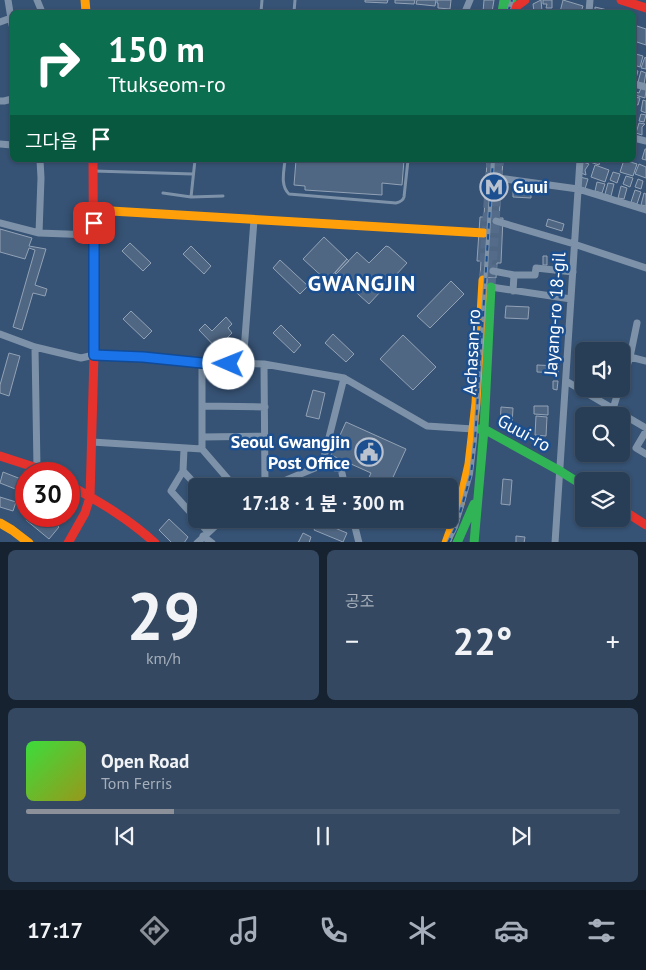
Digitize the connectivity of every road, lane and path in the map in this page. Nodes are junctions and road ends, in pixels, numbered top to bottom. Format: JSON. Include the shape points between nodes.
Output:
{"nodes":[{"id":1,"x":525,"y":0,"type":"edge"},
{"id":2,"x":622,"y":0,"type":"edge"},
{"id":3,"x":634,"y":2,"type":"edge"},
{"id":4,"x":509,"y":6,"type":"edge"},
{"id":5,"x":646,"y":8,"type":"edge"},
{"id":6,"x":40,"y":162,"type":"edge"},
{"id":7,"x":93,"y":162,"type":"edge"},
{"id":8,"x":194,"y":162,"type":"edge"},
{"id":9,"x":285,"y":162,"type":"edge"},
{"id":10,"x":408,"y":162,"type":"edge"},
{"id":11,"x":580,"y":162,"type":"edge"},
{"id":12,"x":93,"y":171,"type":"junction"},
{"id":13,"x":193,"y":174,"type":"junction"},
{"id":14,"x":498,"y":178,"type":"dead end"},
{"id":15,"x":578,"y":189,"type":"junction"},
{"id":16,"x":163,"y":193,"type":"dead end"},
{"id":17,"x":223,"y":196,"type":"dead end"},
{"id":18,"x":191,"y":197,"type":"junction"},
{"id":19,"x":94,"y":210,"type":"junction"},
{"id":20,"x":646,"y":210,"type":"edge"},
{"id":21,"x":254,"y":220,"type":"junction"},
{"id":22,"x":496,"y":221,"type":"dead end"},
{"id":23,"x":0,"y":222,"type":"edge"},
{"id":24,"x":484,"y":232,"type":"dead end"},
{"id":25,"x":39,"y":233,"type":"junction"},
{"id":26,"x":93,"y":235,"type":"junction"},
{"id":27,"x":574,"y":244,"type":"junction"},
{"id":28,"x":646,"y":268,"type":"edge"},
{"id":29,"x":492,"y":271,"type":"dead end"},
{"id":30,"x":573,"y":272,"type":"junction"},
{"id":31,"x":514,"y":275,"type":"junction"},
{"id":32,"x":483,"y":280,"type":"tunnel mouth"},
{"id":33,"x":492,"y":287,"type":"joint"},
{"id":34,"x":513,"y":291,"type":"junction"},
{"id":35,"x":487,"y":297,"type":"junction"},
{"id":36,"x":571,"y":299,"type":"junction"},
{"id":37,"x":637,"y":323,"type":"dead end"},
{"id":38,"x":0,"y":334,"type":"edge"},
{"id":39,"x":35,"y":346,"type":"junction"},
{"id":40,"x":94,"y":355,"type":"junction"},
{"id":41,"x":630,"y":357,"type":"joint"},
{"id":42,"x":646,"y":361,"type":"edge"},
{"id":43,"x":202,"y":363,"type":"junction"},
{"id":44,"x":243,"y":364,"type":"junction"},
{"id":45,"x":264,"y":364,"type":"junction"},
{"id":46,"x":344,"y":378,"type":"junction"},
{"id":47,"x":566,"y":381,"type":"junction"},
{"id":48,"x":202,"y":406,"type":"junction"},
{"id":49,"x":265,"y":407,"type":"junction"},
{"id":50,"x":610,"y":407,"type":"edge"},
{"id":51,"x":630,"y":420,"type":"edge"},
{"id":52,"x":473,"y":429,"type":"junction"},
{"id":53,"x":484,"y":429,"type":"junction"},
{"id":54,"x":646,"y":430,"type":"edge"},
{"id":55,"x":265,"y":436,"type":"junction"},
{"id":56,"x":202,"y":437,"type":"junction"},
{"id":57,"x":92,"y":442,"type":"junction"},
{"id":58,"x":184,"y":449,"type":"junction"},
{"id":59,"x":202,"y":449,"type":"junction"},
{"id":60,"x":646,"y":454,"type":"edge"},
{"id":61,"x":0,"y":456,"type":"edge"},
{"id":62,"x":18,"y":462,"type":"edge"},
{"id":63,"x":37,"y":462,"type":"edge"},
{"id":64,"x":322,"y":465,"type":"junction"},
{"id":65,"x":470,"y":465,"type":"junction"},
{"id":66,"x":183,"y":471,"type":"junction"},
{"id":67,"x":560,"y":471,"type":"junction"},
{"id":68,"x":190,"y":478,"type":"edge"},
{"id":69,"x":227,"y":478,"type":"edge"},
{"id":70,"x":265,"y":478,"type":"edge"},
{"id":71,"x":291,"y":478,"type":"edge"},
{"id":72,"x":343,"y":478,"type":"edge"},
{"id":73,"x":575,"y":480,"type":"edge"},
{"id":74,"x":80,"y":491,"type":"edge"},
{"id":75,"x":90,"y":497,"type":"junction"},
{"id":76,"x":477,"y":499,"type":"junction"},
{"id":77,"x":630,"y":515,"type":"edge"},
{"id":78,"x":0,"y":523,"type":"edge"},
{"id":79,"x":646,"y":525,"type":"edge"},
{"id":80,"x":212,"y":528,"type":"edge"},
{"id":81,"x":355,"y":528,"type":"edge"},
{"id":82,"x":205,"y":534,"type":"junction"},
{"id":83,"x":29,"y":542,"type":"edge"},
{"id":84,"x":68,"y":542,"type":"edge"},
{"id":85,"x":154,"y":542,"type":"edge"},
{"id":86,"x":197,"y":542,"type":"edge"},
{"id":87,"x":212,"y":542,"type":"edge"},
{"id":88,"x":359,"y":542,"type":"edge"},
{"id":89,"x":446,"y":542,"type":"edge"},
{"id":90,"x":457,"y":542,"type":"edge"},
{"id":91,"x":474,"y":542,"type":"edge"},
{"id":92,"x":555,"y":542,"type":"edge"}],
"edges":[{"from":1,"to":4,"type":"main road"},
{"from":2,"to":3,"type":"main road"},
{"from":3,"to":5,"type":"main road"},
{"from":6,"to":25,"type":"street"},
{"from":7,"to":12,"type":"main road"},
{"from":8,"to":13,"type":"lane"},
{"from":9,"to":10,"type":"lane","via":[[283,184],[289,194],[396,203],[404,197]]},
{"from":11,"to":15,"type":"street","name":"Jayang-ro 18-gil"},
{"from":12,"to":13,"type":"lane"},
{"from":12,"to":19,"type":"main road"},
{"from":13,"to":18,"type":"lane"},
{"from":14,"to":15,"type":"street"},
{"from":15,"to":20,"type":"street"},
{"from":15,"to":27,"type":"street","name":"Jayang-ro 18-gil"},
{"from":16,"to":18,"type":"lane"},
{"from":17,"to":18,"type":"lane"},
{"from":19,"to":21,"type":"main road"},
{"from":19,"to":26,"type":"main road"},
{"from":21,"to":24,"type":"main road"},
{"from":21,"to":44,"type":"street"},
{"from":22,"to":27,"type":"street"},
{"from":23,"to":25,"type":"street"},
{"from":25,"to":26,"type":"street"},
{"from":26,"to":40,"type":"main road"},
{"from":27,"to":28,"type":"street"},
{"from":27,"to":30,"type":"street","name":"Jayang-ro 18-gil"},
{"from":29,"to":31,"type":"street"},
{"from":30,"to":31,"type":"street","via":[[536,268],[535,275]]},
{"from":30,"to":36,"type":"street","name":"Jayang-ro 18-gil"},
{"from":31,"to":34,"type":"street"},
{"from":32,"to":35,"type":"main road","name":"Achasan-ro"},
{"from":33,"to":34,"type":"street","name":"Achasan-ro"},
{"from":33,"to":35,"type":"main road","name":"Achasan-ro"},
{"from":34,"to":36,"type":"street","name":"Achasan-ro"},
{"from":35,"to":52,"type":"main road","name":"Achasan-ro"},
{"from":35,"to":53,"type":"main road","name":"Achasan-ro"},
{"from":36,"to":47,"type":"street","name":"Jayang-ro 18-gil"},
{"from":37,"to":41,"type":"street"},
{"from":38,"to":39,"type":"street"},
{"from":39,"to":40,"type":"street","via":[[81,358]]},
{"from":39,"to":63,"type":"street"},
{"from":40,"to":43,"type":"street"},
{"from":40,"to":57,"type":"main road"},
{"from":41,"to":42,"type":"street"},
{"from":43,"to":44,"type":"street"},
{"from":43,"to":48,"type":"street"},
{"from":44,"to":45,"type":"street"},
{"from":45,"to":46,"type":"street"},
{"from":45,"to":49,"type":"street"},
{"from":46,"to":52,"type":"street","via":[[427,426]]},
{"from":46,"to":64,"type":"street"},
{"from":47,"to":50,"type":"street"},
{"from":47,"to":67,"type":"street","name":"Jayang-ro 18-gil"},
{"from":48,"to":49,"type":"street"},
{"from":48,"to":56,"type":"street"},
{"from":49,"to":55,"type":"street"},
{"from":51,"to":54,"type":"street"},
{"from":52,"to":53,"type":"main road","name":"Guui-ro"},
{"from":52,"to":65,"type":"main road","name":"Achasan-ro"},
{"from":53,"to":67,"type":"main road","name":"Guui-ro"},
{"from":53,"to":76,"type":"main road","name":"Achasan-ro"},
{"from":54,"to":60,"type":"street","via":[[636,448]]},
{"from":55,"to":56,"type":"street"},
{"from":55,"to":70,"type":"street"},
{"from":56,"to":59,"type":"street"},
{"from":57,"to":58,"type":"street"},
{"from":57,"to":75,"type":"main road"},
{"from":58,"to":59,"type":"street"},
{"from":58,"to":66,"type":"street"},
{"from":59,"to":69,"type":"street"},
{"from":61,"to":62,"type":"main road"},
{"from":64,"to":71,"type":"street"},
{"from":64,"to":72,"type":"street","via":[[340,469]]},
{"from":65,"to":76,"type":"main road","name":"Achasan-ro"},
{"from":65,"to":89,"type":"main road","via":[[461,504]]},
{"from":66,"to":68,"type":"street"},
{"from":66,"to":82,"type":"street","via":[[171,491]]},
{"from":67,"to":73,"type":"main road","name":"Guui-ro"},
{"from":67,"to":92,"type":"street","name":"Jayang-ro 18-gil"},
{"from":74,"to":75,"type":"main road"},
{"from":75,"to":84,"type":"main road"},
{"from":75,"to":85,"type":"main road","via":[[127,519]]},
{"from":76,"to":90,"type":"main road"},
{"from":76,"to":91,"type":"main road","name":"Achasan-ro"},
{"from":77,"to":79,"type":"main road"},
{"from":78,"to":83,"type":"main road"},
{"from":80,"to":82,"type":"street"},
{"from":81,"to":88,"type":"street"},
{"from":82,"to":86,"type":"street"},
{"from":82,"to":87,"type":"street"}]}
